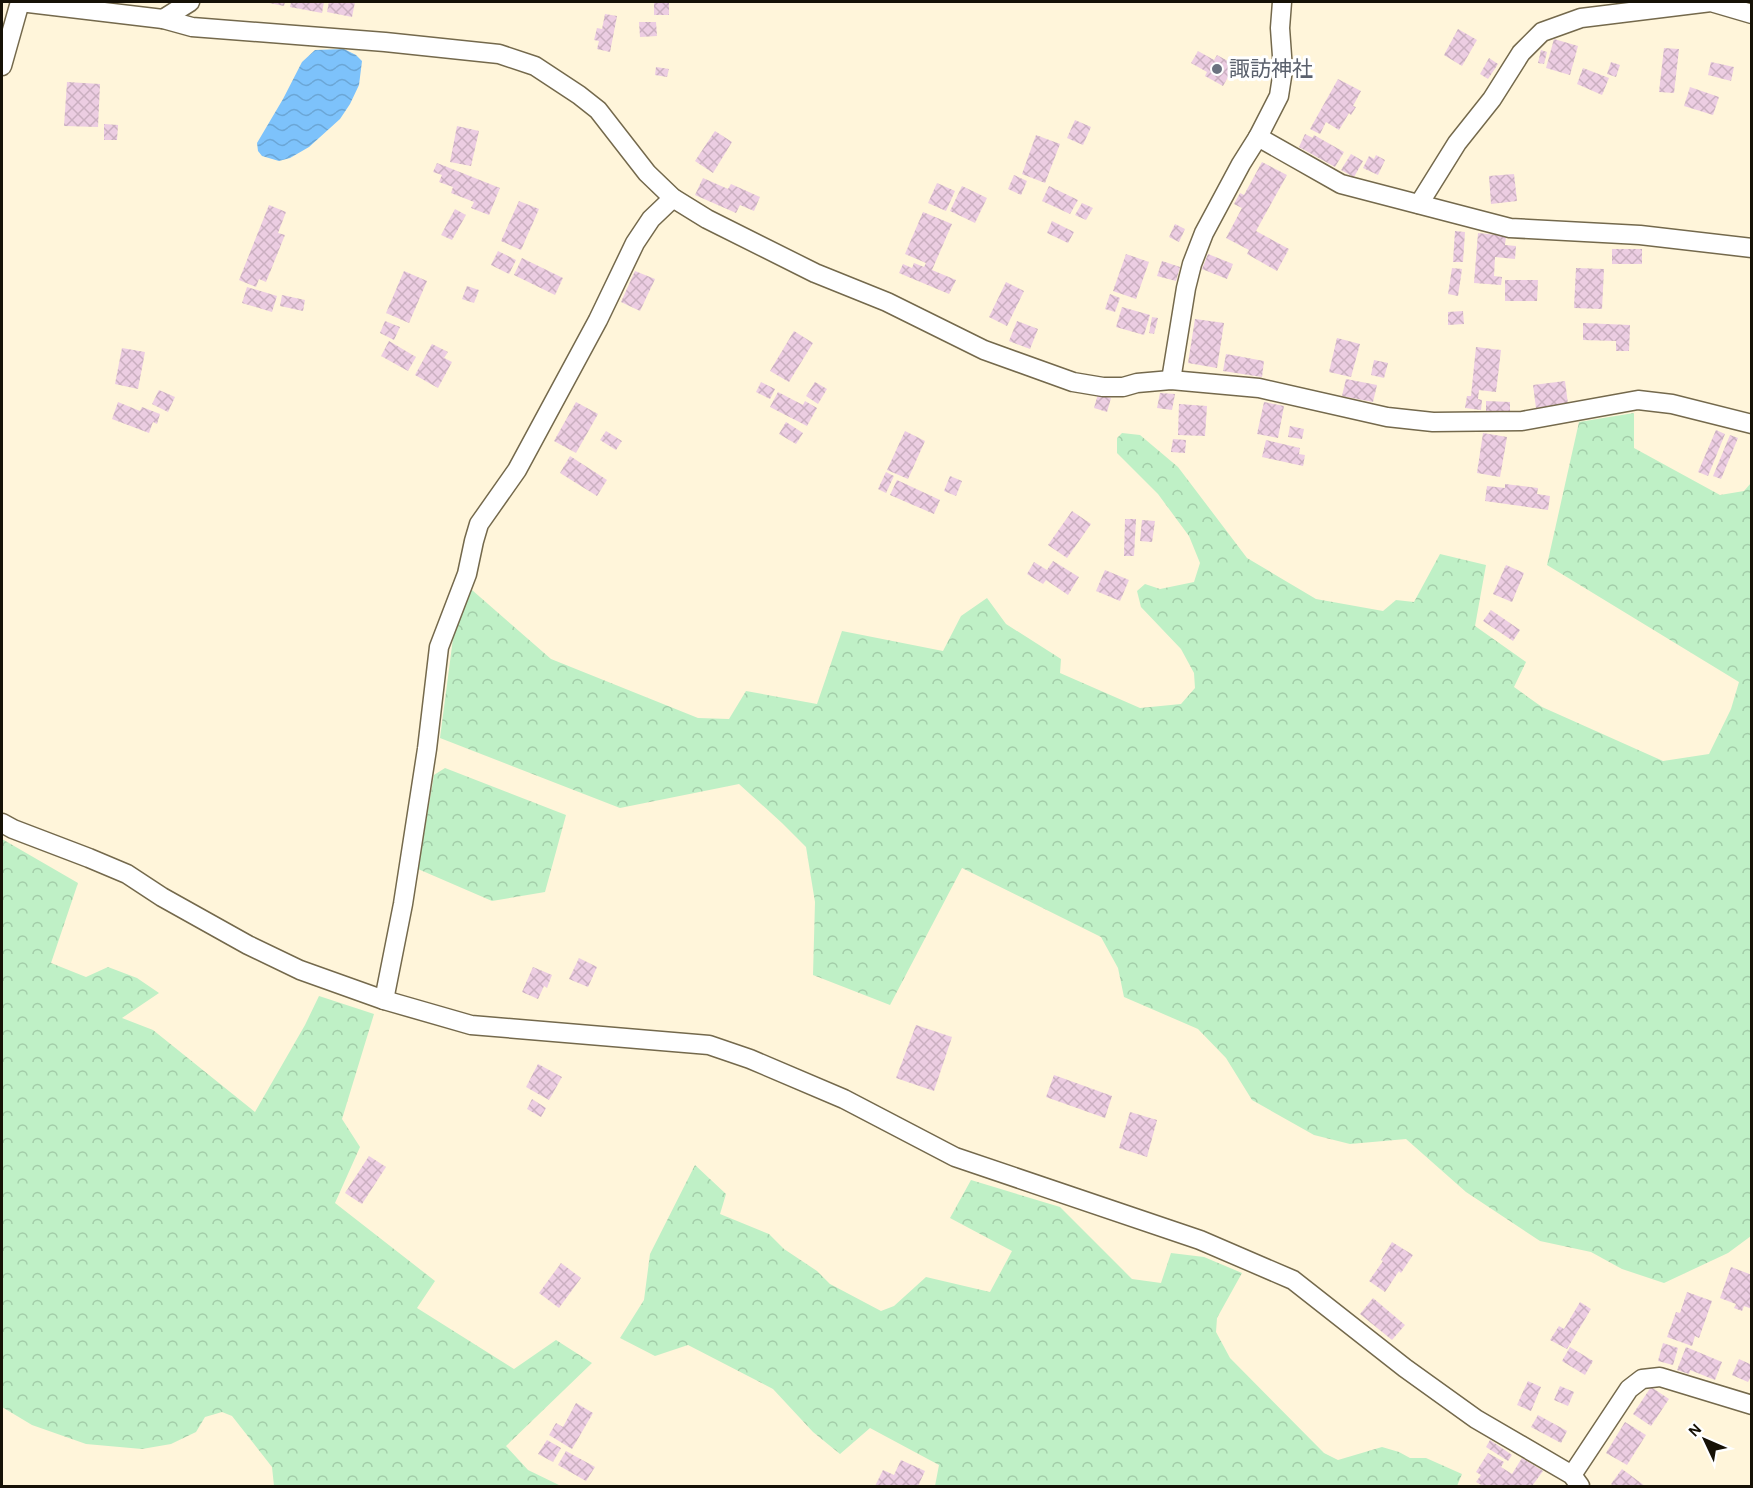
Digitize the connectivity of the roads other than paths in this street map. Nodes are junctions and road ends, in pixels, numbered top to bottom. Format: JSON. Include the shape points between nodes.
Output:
{"nodes":[{"id":1,"x":20,"y":2,"type":"edge"},
{"id":2,"x":190,"y":2,"type":"edge"},
{"id":3,"x":1282,"y":2,"type":"edge"},
{"id":4,"x":1752,"y":14,"type":"edge"},
{"id":5,"x":163,"y":19,"type":"junction"},
{"id":6,"x":2,"y":66,"type":"edge"},
{"id":7,"x":1258,"y":137,"type":"junction"},
{"id":8,"x":673,"y":198,"type":"junction"},
{"id":9,"x":1419,"y":204,"type":"junction"},
{"id":10,"x":1752,"y":248,"type":"edge"},
{"id":11,"x":1171,"y":380,"type":"junction"},
{"id":12,"x":1752,"y":424,"type":"edge"},
{"id":13,"x":2,"y":823,"type":"edge"},
{"id":14,"x":384,"y":1000,"type":"junction"},
{"id":15,"x":1752,"y":1405,"type":"edge"},
{"id":16,"x":1576,"y":1481,"type":"edge"}],
"edges":[{"from":1,"to":5,"type":"street"},
{"from":1,"to":6,"type":"street"},
{"from":2,"to":5,"type":"street"},
{"from":3,"to":7,"type":"street","via":[[1283,70],[1279,96]]},
{"from":4,"to":9,"type":"street","via":[[1712,2],[1581,18],[1542,32],[1521,53],[1492,99],[1457,142]]},
{"from":5,"to":8,"type":"street","via":[[192,27],[499,54],[535,66],[598,110],[647,173]]},
{"from":7,"to":9,"type":"street","via":[[1341,184]]},
{"from":7,"to":11,"type":"street","via":[[1204,233],[1192,264]]},
{"from":8,"to":11,"type":"street","via":[[815,273],[1021,364],[1073,382],[1103,387]]},
{"from":8,"to":14,"type":"street","via":[[651,219],[635,243],[517,470],[479,524],[467,574],[440,647],[405,893]]},
{"from":9,"to":10,"type":"street","via":[[1510,228],[1640,235]]},
{"from":11,"to":12,"type":"street","via":[[1259,388],[1387,417],[1433,422],[1522,421],[1638,400]]},
{"from":13,"to":14,"type":"street","via":[[127,874],[248,945],[300,970]]},
{"from":14,"to":16,"type":"street","via":[[471,1025],[709,1045],[844,1099],[955,1157],[1200,1240],[1293,1280],[1404,1368],[1476,1419]]},
{"from":15,"to":16,"type":"street","via":[[1660,1377],[1642,1379],[1629,1389]]}]}
